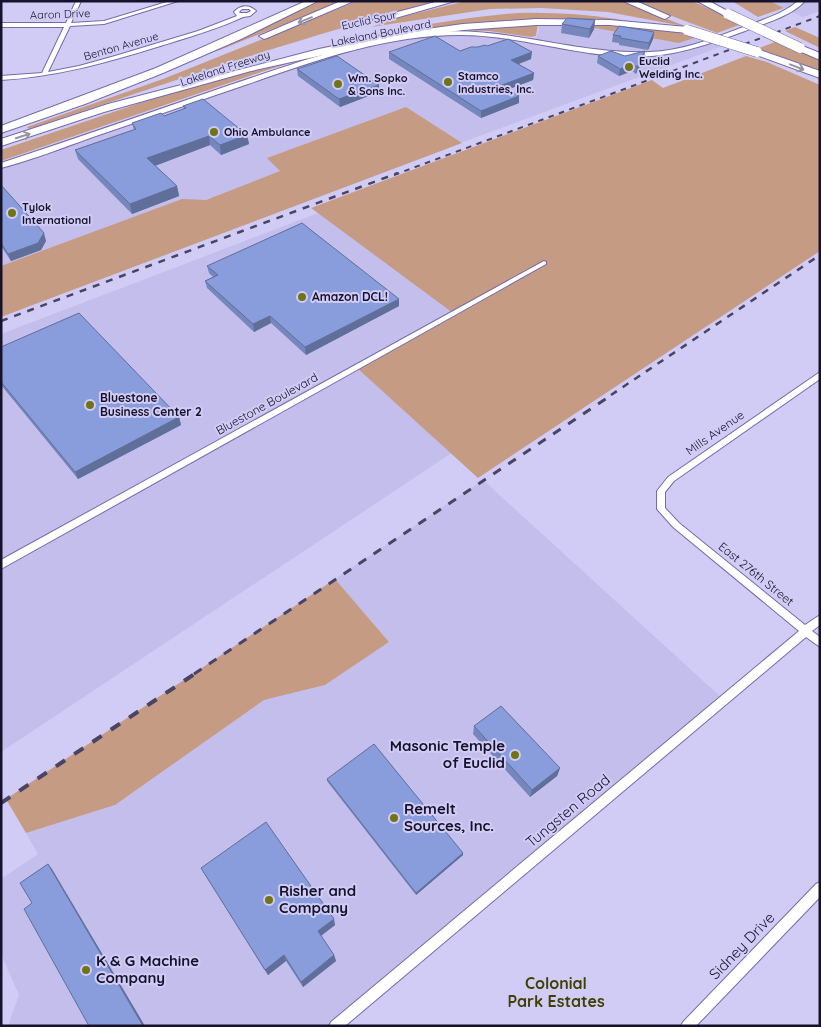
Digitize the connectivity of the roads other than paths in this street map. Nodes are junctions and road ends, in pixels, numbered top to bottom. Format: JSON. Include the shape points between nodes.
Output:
{"nodes":[{"id":1,"x":79,"y":1,"type":"edge"},
{"id":2,"x":176,"y":1,"type":"edge"},
{"id":3,"x":314,"y":1,"type":"edge"},
{"id":4,"x":350,"y":1,"type":"edge"},
{"id":5,"x":451,"y":1,"type":"edge"},
{"id":6,"x":627,"y":1,"type":"edge"},
{"id":7,"x":701,"y":1,"type":"edge"},
{"id":8,"x":802,"y":1,"type":"edge"},
{"id":9,"x":581,"y":12,"type":"dead end"},
{"id":10,"x":242,"y":15,"type":"dead end"},
{"id":11,"x":366,"y":23,"type":"dead end"},
{"id":12,"x":410,"y":24,"type":"dead end"},
{"id":13,"x":68,"y":25,"type":"junction"},
{"id":14,"x":1,"y":26,"type":"edge"},
{"id":15,"x":690,"y":28,"type":"junction"},
{"id":16,"x":272,"y":52,"type":"dead end"},
{"id":17,"x":820,"y":56,"type":"edge"},
{"id":18,"x":44,"y":75,"type":"junction"},
{"id":19,"x":820,"y":75,"type":"edge"},
{"id":20,"x":1,"y":78,"type":"edge"},
{"id":21,"x":104,"y":109,"type":"junction"},
{"id":22,"x":54,"y":112,"type":"junction"},
{"id":23,"x":1,"y":130,"type":"edge"},
{"id":24,"x":1,"y":143,"type":"edge"},
{"id":25,"x":1,"y":166,"type":"edge"},
{"id":26,"x":544,"y":262,"type":"dead end"},
{"id":27,"x":820,"y":376,"type":"edge"},
{"id":28,"x":676,"y":525,"type":"joint"},
{"id":29,"x":1,"y":565,"type":"edge"},
{"id":30,"x":820,"y":619,"type":"edge"},
{"id":31,"x":806,"y":631,"type":"junction"},
{"id":32,"x":820,"y":643,"type":"edge"},
{"id":33,"x":820,"y":888,"type":"edge"},
{"id":34,"x":335,"y":1026,"type":"edge"},
{"id":35,"x":687,"y":1026,"type":"edge"}],
"edges":[{"from":1,"to":13,"type":"street"},
{"from":2,"to":13,"type":"street","name":"Aaron Drive","via":[[104,22]]},
{"from":3,"to":22,"type":"highway","name":"Lakeland Freeway","via":[[205,52]]},
{"from":4,"to":22,"type":"highway","name":"Euclid Spur","one_way":true,"via":[[175,70]]},
{"from":5,"to":11,"type":"highway"},
{"from":6,"to":15,"type":"highway"},
{"from":7,"to":17,"type":"highway","bridge":true,"via":[[734,10]]},
{"from":8,"to":25,"type":"street","name":"Lakeland Boulevard","via":[[780,15],[690,47],[660,53],[616,53],[465,32],[391,40],[281,70]]},
{"from":9,"to":15,"type":"highway"},
{"from":10,"to":18,"type":"street","name":"Benton Avenue","via":[[207,30],[108,61]]},
{"from":12,"to":21,"type":"highway","name":"Euclid Spur","via":[[304,48]]},
{"from":13,"to":14,"type":"street","name":"Aaron Drive"},
{"from":13,"to":18,"type":"street"},
{"from":15,"to":19,"type":"highway","one_way":true,"bridge":true},
{"from":16,"to":21,"type":"highway","name":"Lakeland Freeway"},
{"from":18,"to":20,"type":"street","name":"Benton Avenue"},
{"from":24,"to":21,"type":"highway","name":"Lakeland Freeway","one_way":true},
{"from":22,"to":23,"type":"highway","name":"Lakeland Freeway"},
{"from":26,"to":29,"type":"street","name":"Bluestone Boulevard"},
{"from":27,"to":28,"type":"street","name":"Mills Avenue","via":[[671,479],[661,491],[661,510]]},
{"from":28,"to":31,"type":"street","name":"East 276th Street"},
{"from":30,"to":31,"type":"street","name":"Tungsten Road"},
{"from":31,"to":32,"type":"street","name":"East 276th Street"},
{"from":31,"to":34,"type":"street","name":"Tungsten Road"},
{"from":33,"to":35,"type":"street","name":"Sidney Drive"}]}
